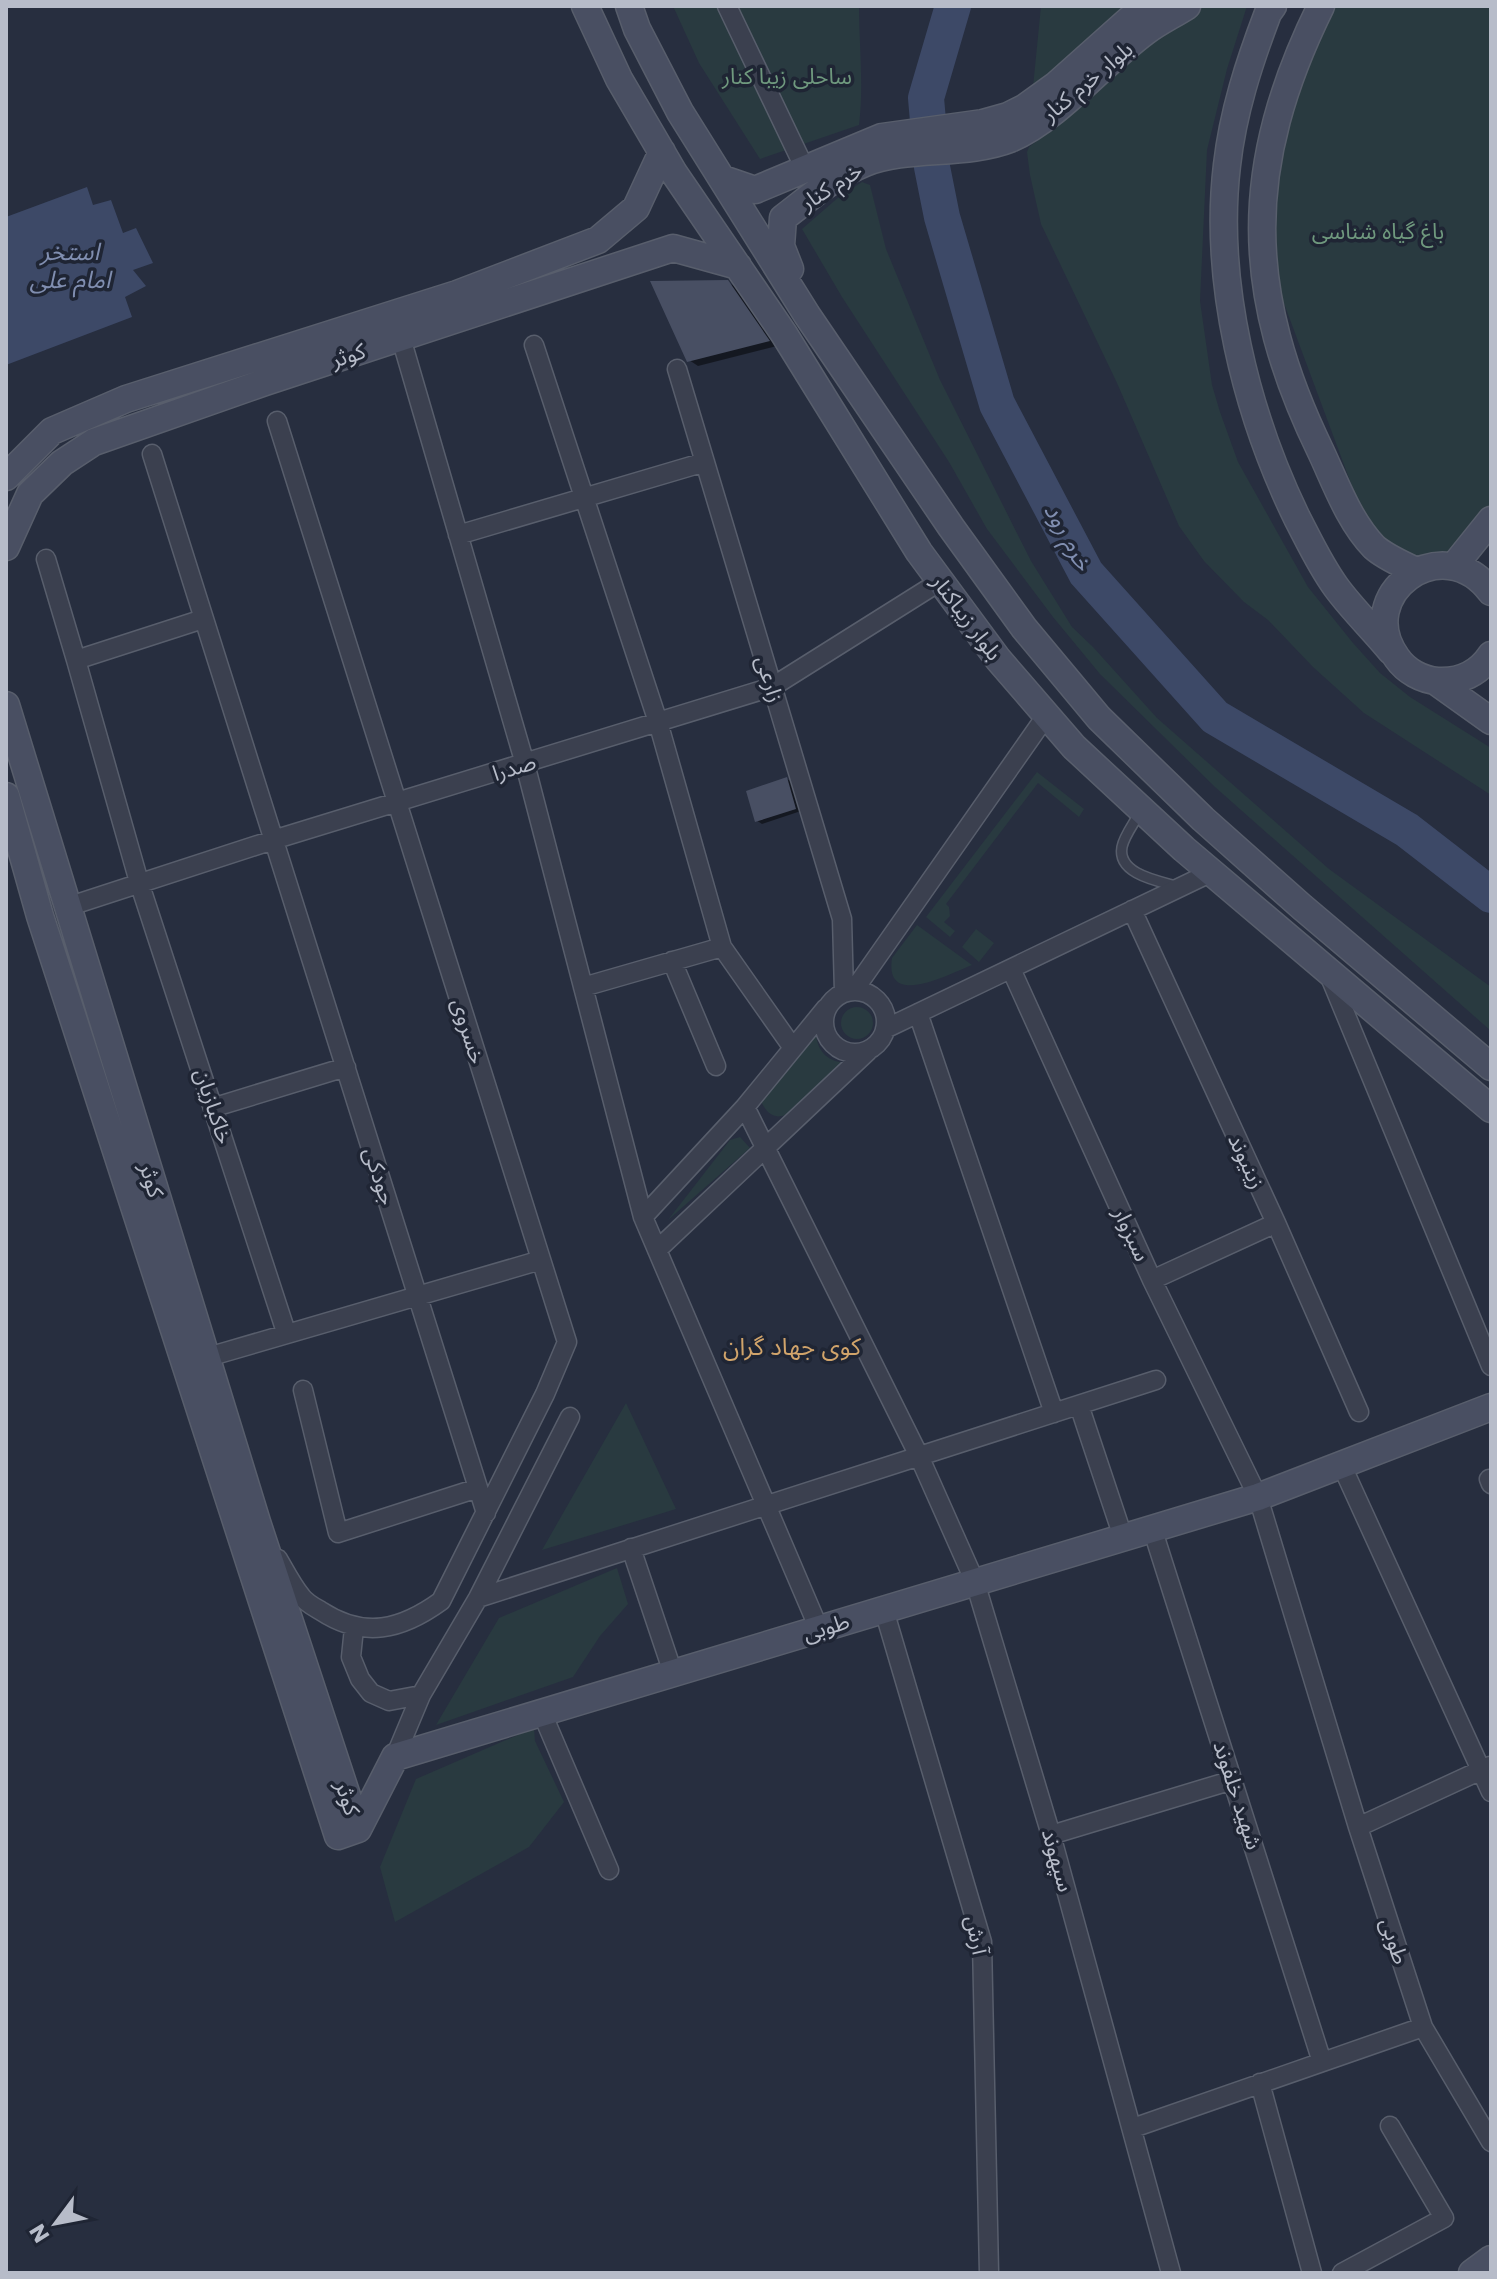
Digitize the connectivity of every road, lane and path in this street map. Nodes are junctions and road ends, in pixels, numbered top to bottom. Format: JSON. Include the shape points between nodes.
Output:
{"nodes":[{"id":1,"x":585,"y":6,"type":"edge"},
{"id":2,"x":629,"y":6,"type":"edge"},
{"id":3,"x":727,"y":6,"type":"edge"},
{"id":4,"x":1148,"y":6,"type":"edge"},
{"id":5,"x":1187,"y":6,"type":"edge"},
{"id":6,"x":1273,"y":6,"type":"edge"},
{"id":7,"x":1321,"y":6,"type":"edge"},
{"id":8,"x":982,"y":134,"type":"junction"},
{"id":9,"x":882,"y":148,"type":"junction"},
{"id":10,"x":662,"y":152,"type":"junction"},
{"id":11,"x":805,"y":169,"type":"junction"},
{"id":12,"x":723,"y":179,"type":"junction"},
{"id":13,"x":598,"y":240,"type":"junction"},
{"id":14,"x":738,"y":266,"type":"junction"},
{"id":15,"x":609,"y":269,"type":"junction"},
{"id":16,"x":807,"y":315,"type":"junction"},
{"id":17,"x":401,"y":338,"type":"junction"},
{"id":18,"x":534,"y":345,"type":"dead end"},
{"id":19,"x":291,"y":360,"type":"junction"},
{"id":20,"x":677,"y":369,"type":"dead end"},
{"id":21,"x":277,"y":421,"type":"dead end"},
{"id":22,"x":152,"y":454,"type":"dead end"},
{"id":23,"x":705,"y":462,"type":"junction"},
{"id":24,"x":6,"y":477,"type":"edge"},
{"id":25,"x":584,"y":498,"type":"junction"},
{"id":26,"x":1491,"y":520,"type":"edge"},
{"id":27,"x":458,"y":535,"type":"junction"},
{"id":28,"x":6,"y":547,"type":"edge"},
{"id":29,"x":46,"y":559,"type":"dead end"},
{"id":30,"x":1454,"y":566,"type":"junction"},
{"id":31,"x":1416,"y":571,"type":"junction"},
{"id":32,"x":939,"y":582,"type":"junction"},
{"id":33,"x":1491,"y":592,"type":"edge"},
{"id":34,"x":203,"y":619,"type":"junction"},
{"id":35,"x":1391,"y":651,"type":"junction"},
{"id":36,"x":1491,"y":657,"type":"edge"},
{"id":37,"x":76,"y":660,"type":"junction"},
{"id":38,"x":1435,"y":681,"type":"junction"},
{"id":39,"x":772,"y":687,"type":"junction"},
{"id":40,"x":6,"y":705,"type":"edge"},
{"id":41,"x":1046,"y":716,"type":"junction"},
{"id":42,"x":1099,"y":718,"type":"junction"},
{"id":43,"x":1491,"y":721,"type":"edge"},
{"id":44,"x":658,"y":722,"type":"junction"},
{"id":45,"x":1074,"y":747,"type":"junction"},
{"id":46,"x":525,"y":764,"type":"junction"},
{"id":47,"x":6,"y":796,"type":"edge"},
{"id":48,"x":397,"y":802,"type":"junction"},
{"id":49,"x":1142,"y":809,"type":"junction"},
{"id":50,"x":273,"y":840,"type":"junction"},
{"id":51,"x":1212,"y":872,"type":"junction"},
{"id":52,"x":139,"y":882,"type":"junction"},
{"id":53,"x":1180,"y":887,"type":"junction"},
{"id":54,"x":67,"y":907,"type":"junction"},
{"id":55,"x":1132,"y":910,"type":"junction"},
{"id":56,"x":40,"y":916,"type":"junction"},
{"id":57,"x":722,"y":947,"type":"junction"},
{"id":58,"x":672,"y":961,"type":"junction"},
{"id":59,"x":1011,"y":969,"type":"junction"},
{"id":60,"x":1328,"y":971,"type":"junction"},
{"id":61,"x":583,"y":987,"type":"junction"},
{"id":62,"x":849,"y":991,"type":"junction"},
{"id":63,"x":826,"y":1008,"type":"junction"},
{"id":64,"x":918,"y":1013,"type":"junction"},
{"id":65,"x":885,"y":1029,"type":"junction"},
{"id":66,"x":793,"y":1048,"type":"junction"},
{"id":67,"x":868,"y":1051,"type":"junction"},
{"id":68,"x":716,"y":1066,"type":"dead end"},
{"id":69,"x":346,"y":1067,"type":"junction"},
{"id":70,"x":1491,"y":1067,"type":"edge"},
{"id":71,"x":215,"y":1107,"type":"junction"},
{"id":72,"x":745,"y":1107,"type":"junction"},
{"id":73,"x":1491,"y":1109,"type":"edge"},
{"id":74,"x":765,"y":1146,"type":"junction"},
{"id":75,"x":643,"y":1217,"type":"junction"},
{"id":76,"x":1276,"y":1223,"type":"junction"},
{"id":77,"x":657,"y":1250,"type":"junction"},
{"id":78,"x":541,"y":1260,"type":"junction"},
{"id":79,"x":1152,"y":1280,"type":"junction"},
{"id":80,"x":418,"y":1294,"type":"junction"},
{"id":81,"x":286,"y":1332,"type":"junction"},
{"id":82,"x":196,"y":1360,"type":"junction"},
{"id":83,"x":1491,"y":1366,"type":"edge"},
{"id":84,"x":1156,"y":1380,"type":"dead end"},
{"id":85,"x":303,"y":1390,"type":"dead end"},
{"id":86,"x":1079,"y":1405,"type":"junction"},
{"id":87,"x":1491,"y":1407,"type":"edge"},
{"id":88,"x":1359,"y":1412,"type":"dead end"},
{"id":89,"x":1054,"y":1413,"type":"junction"},
{"id":90,"x":570,"y":1417,"type":"dead end"},
{"id":91,"x":919,"y":1456,"type":"junction"},
{"id":92,"x":1342,"y":1466,"type":"junction"},
{"id":93,"x":478,"y":1488,"type":"junction"},
{"id":94,"x":1258,"y":1497,"type":"junction"},
{"id":95,"x":766,"y":1505,"type":"junction"},
{"id":96,"x":486,"y":1513,"type":"junction"},
{"id":97,"x":257,"y":1522,"type":"junction"},
{"id":98,"x":1152,"y":1528,"type":"junction"},
{"id":99,"x":1123,"y":1537,"type":"junction"},
{"id":100,"x":631,"y":1548,"type":"junction"},
{"id":101,"x":975,"y":1582,"type":"junction"},
{"id":102,"x":478,"y":1598,"type":"junction"},
{"id":103,"x":884,"y":1610,"type":"junction"},
{"id":104,"x":354,"y":1628,"type":"junction"},
{"id":105,"x":819,"y":1629,"type":"junction"},
{"id":106,"x":673,"y":1673,"type":"junction"},
{"id":107,"x":421,"y":1695,"type":"junction"},
{"id":108,"x":542,"y":1713,"type":"junction"},
{"id":109,"x":395,"y":1757,"type":"junction"},
{"id":110,"x":1486,"y":1768,"type":"edge"},
{"id":111,"x":1233,"y":1780,"type":"junction"},
{"id":112,"x":1491,"y":1792,"type":"edge"},
{"id":113,"x":1358,"y":1827,"type":"junction"},
{"id":114,"x":358,"y":1829,"type":"junction"},
{"id":115,"x":1051,"y":1835,"type":"junction"},
{"id":116,"x":609,"y":1870,"type":"dead end"},
{"id":117,"x":1423,"y":2027,"type":"junction"},
{"id":118,"x":1322,"y":2062,"type":"junction"},
{"id":119,"x":1260,"y":2083,"type":"junction"},
{"id":120,"x":1390,"y":2126,"type":"dead end"},
{"id":121,"x":1133,"y":2128,"type":"junction"},
{"id":122,"x":1491,"y":2142,"type":"edge"},
{"id":123,"x":1491,"y":2259,"type":"edge"},
{"id":124,"x":989,"y":2273,"type":"edge"},
{"id":125,"x":1171,"y":2273,"type":"edge"},
{"id":126,"x":1312,"y":2273,"type":"edge"},
{"id":127,"x":1342,"y":2273,"type":"edge"},
{"id":128,"x":1472,"y":2273,"type":"edge"}],
"edges":[{"from":1,"to":10,"type":"main road","name":"بلوار زیباکنار"},
{"from":2,"to":12,"type":"main road","name":"بلوار زیباکنار","via":[[680,112]]},
{"from":3,"to":11,"type":"street"},
{"from":4,"to":8,"type":"main road","name":"بلوار خرم کنار","via":[[1056,85]]},
{"from":5,"to":8,"type":"main road","name":"بلوار خرم کنار","via":[[1145,32],[1034,125],[1010,139]]},
{"from":6,"to":35,"type":"main road","via":[[1240,92],[1226,166],[1224,231],[1239,359],[1277,477],[1315,554],[1336,588]]},
{"from":7,"to":31,"type":"main road","via":[[1280,102],[1268,159],[1260,239],[1268,307],[1286,371],[1353,519],[1375,548]]},
{"from":8,"to":9,"type":"main road","name":"خرم کنار"},
{"from":9,"to":11,"type":"main road"},
{"from":9,"to":16,"type":"main road","name":"خرم کنار","via":[[783,218],[781,246]]},
{"from":10,"to":13,"type":"main road","name":"کوثر","via":[[636,208]]},
{"from":10,"to":14,"type":"main road","name":"بلوار زیباکنار"},
{"from":11,"to":12,"type":"main road","via":[[755,190]]},
{"from":12,"to":16,"type":"main road","name":"بلوار زیباکنار"},
{"from":13,"to":15,"type":"main road","via":[[615,250]]},
{"from":13,"to":19,"type":"main road","name":"کوثر"},
{"from":14,"to":15,"type":"main road","name":"کوثر","via":[[673,248]]},
{"from":14,"to":32,"type":"main road","name":"بلوار زیباکنار"},
{"from":15,"to":17,"type":"main road","name":"کوثر"},
{"from":16,"to":42,"type":"main road","name":"بلوار زیباکنار","via":[[1024,628]]},
{"from":17,"to":19,"type":"main road","name":"کوثر"},
{"from":17,"to":27,"type":"street"},
{"from":18,"to":25,"type":"street"},
{"from":19,"to":24,"type":"main road","name":"کوثر","via":[[126,399],[52,431]]},
{"from":19,"to":28,"type":"main road","name":"کوثر","via":[[94,442],[30,494]]},
{"from":20,"to":23,"type":"street","name":"زارعی"},
{"from":21,"to":48,"type":"street","name":"خسروی"},
{"from":22,"to":34,"type":"street","name":"جودکی"},
{"from":23,"to":25,"type":"street"},
{"from":23,"to":39,"type":"street","name":"زارعی"},
{"from":25,"to":27,"type":"street"},
{"from":25,"to":44,"type":"street"},
{"from":26,"to":30,"type":"main road"},
{"from":27,"to":46,"type":"street"},
{"from":29,"to":37,"type":"street","name":"خاکبازیان"},
{"from":30,"to":31,"type":"main road"},
{"from":30,"to":33,"type":"main road","via":[[1470,572]]},
{"from":31,"to":35,"type":"main road","via":[[1390,597],[1385,633]]},
{"from":32,"to":39,"type":"street","name":"صدرا"},
{"from":32,"to":41,"type":"main road","name":"بلوار زیباکنار"},
{"from":34,"to":37,"type":"street"},
{"from":34,"to":50,"type":"street","name":"جودکی"},
{"from":35,"to":38,"type":"main road","via":[[1418,676]]},
{"from":36,"to":38,"type":"main road","via":[[1471,675]]},
{"from":37,"to":52,"type":"street","name":"خاکبازیان"},
{"from":38,"to":43,"type":"main road"},
{"from":39,"to":44,"type":"street","name":"صدرا"},
{"from":39,"to":62,"type":"street","name":"زارعی","via":[[842,919]]},
{"from":40,"to":54,"type":"main road","name":"کوثر"},
{"from":41,"to":45,"type":"main road","name":"بلوار زیباکنار"},
{"from":41,"to":62,"type":"street"},
{"from":42,"to":45,"type":"main road"},
{"from":42,"to":70,"type":"main road","name":"بلوار زیباکنار","via":[[1203,819]]},
{"from":44,"to":46,"type":"street","name":"صدرا"},
{"from":44,"to":57,"type":"street"},
{"from":45,"to":49,"type":"main road","name":"بلوار زیباکنار"},
{"from":46,"to":48,"type":"street","name":"صدرا"},
{"from":46,"to":61,"type":"street"},
{"from":47,"to":56,"type":"main road","name":"کوثر"},
{"from":48,"to":50,"type":"street","name":"صدرا"},
{"from":48,"to":78,"type":"street","name":"خسروی"},
{"from":49,"to":51,"type":"main road","name":"بلوار زیباکنار"},
{"from":49,"to":53,"type":"lane","via":[[1122,847],[1123,858],[1132,870]]},
{"from":50,"to":52,"type":"street","name":"صدرا"},
{"from":50,"to":69,"type":"street","name":"جودکی"},
{"from":51,"to":53,"type":"street"},
{"from":51,"to":60,"type":"main road","name":"بلوار زیباکنار"},
{"from":52,"to":54,"type":"street","name":"صدرا"},
{"from":52,"to":71,"type":"street","name":"خاکبازیان"},
{"from":53,"to":55,"type":"street"},
{"from":54,"to":56,"type":"main road"},
{"from":54,"to":82,"type":"main road","name":"کوثر"},
{"from":55,"to":59,"type":"street"},
{"from":55,"to":76,"type":"street","name":"زینیوند"},
{"from":56,"to":82,"type":"main road","name":"کوثر"},
{"from":57,"to":58,"type":"street"},
{"from":57,"to":66,"type":"street"},
{"from":58,"to":61,"type":"street"},
{"from":58,"to":68,"type":"street"},
{"from":59,"to":64,"type":"street"},
{"from":59,"to":79,"type":"street","name":"سبزوار"},
{"from":60,"to":73,"type":"main road","name":"بلوار زیباکنار"},
{"from":60,"to":83,"type":"street"},
{"from":61,"to":75,"type":"street"},
{"from":62,"to":63,"type":"street"},
{"from":62,"to":65,"type":"street","via":[[875,998],[886,1018]]},
{"from":63,"to":66,"type":"street"},
{"from":63,"to":67,"type":"street","via":[[825,1033],[832,1044],[856,1054]]},
{"from":64,"to":65,"type":"street"},
{"from":64,"to":89,"type":"street"},
{"from":65,"to":67,"type":"street"},
{"from":66,"to":72,"type":"street"},
{"from":67,"to":74,"type":"street"},
{"from":69,"to":71,"type":"street"},
{"from":69,"to":80,"type":"street","name":"جودکی"},
{"from":71,"to":81,"type":"street","name":"خاکبازیان"},
{"from":72,"to":74,"type":"street","name":"سپهوند"},
{"from":72,"to":75,"type":"street"},
{"from":74,"to":77,"type":"street"},
{"from":74,"to":91,"type":"street","name":"سپهوند"},
{"from":75,"to":77,"type":"street"},
{"from":76,"to":79,"type":"street"},
{"from":76,"to":88,"type":"street","name":"زینیوند"},
{"from":77,"to":95,"type":"street"},
{"from":78,"to":80,"type":"street"},
{"from":78,"to":96,"type":"street","name":"خسروی","via":[[567,1342]]},
{"from":79,"to":94,"type":"street","name":"سبزوار"},
{"from":80,"to":81,"type":"street"},
{"from":80,"to":93,"type":"street","name":"جودکی"},
{"from":81,"to":82,"type":"street"},
{"from":82,"to":97,"type":"main road","name":"کوثر"},
{"from":82,"to":114,"type":"main road","name":"کوثر","via":[[338,1836]]},
{"from":84,"to":86,"type":"street"},
{"from":85,"to":93,"type":"street","via":[[338,1533]]},
{"from":86,"to":89,"type":"street"},
{"from":86,"to":99,"type":"street"},
{"from":87,"to":92,"type":"main road","name":"طوبی"},
{"from":89,"to":91,"type":"street"},
{"from":90,"to":102,"type":"street"},
{"from":91,"to":95,"type":"street"},
{"from":91,"to":101,"type":"street","name":"سپهوند"},
{"from":92,"to":94,"type":"main road","name":"طوبی"},
{"from":92,"to":110,"type":"street"},
{"from":93,"to":96,"type":"street","name":"جودکی"},
{"from":94,"to":98,"type":"main road","name":"طوبی"},
{"from":94,"to":113,"type":"street","name":"طوبی"},
{"from":95,"to":100,"type":"street"},
{"from":95,"to":105,"type":"street"},
{"from":96,"to":104,"type":"street","via":[[441,1601],[398,1624]]},
{"from":97,"to":104,"type":"street","via":[[302,1599]]},
{"from":97,"to":114,"type":"main road","name":"کوثر"},
{"from":98,"to":99,"type":"main road","name":"طوبی"},
{"from":98,"to":111,"type":"street","name":"شهید خلفوند"},
{"from":99,"to":101,"type":"main road","name":"طوبی"},
{"from":100,"to":102,"type":"street"},
{"from":100,"to":106,"type":"street"},
{"from":101,"to":103,"type":"main road","name":"طوبی"},
{"from":101,"to":115,"type":"street","name":"سپهوند"},
{"from":102,"to":107,"type":"street"},
{"from":103,"to":105,"type":"main road","name":"طوبی"},
{"from":103,"to":124,"type":"street","name":"آرش","via":[[982,1942]]},
{"from":104,"to":107,"type":"street","via":[[351,1657],[371,1693],[389,1701]]},
{"from":105,"to":106,"type":"main road","name":"طوبی"},
{"from":106,"to":108,"type":"main road","name":"طوبی"},
{"from":107,"to":109,"type":"street"},
{"from":108,"to":109,"type":"main road","name":"طوبی"},
{"from":108,"to":116,"type":"street"},
{"from":109,"to":114,"type":"main road"},
{"from":110,"to":112,"type":"street"},
{"from":110,"to":113,"type":"street"},
{"from":111,"to":115,"type":"street"},
{"from":111,"to":118,"type":"street","name":"شهید خلفوند"},
{"from":113,"to":117,"type":"street","name":"طوبی"},
{"from":115,"to":121,"type":"street","name":"سپهوند"},
{"from":117,"to":118,"type":"street"},
{"from":117,"to":122,"type":"street","name":"طوبی"},
{"from":118,"to":119,"type":"street"},
{"from":119,"to":121,"type":"street"},
{"from":119,"to":126,"type":"street"},
{"from":120,"to":127,"type":"street","via":[[1444,2218]]},
{"from":121,"to":125,"type":"street","name":"سپهوند"},
{"from":123,"to":128,"type":"main road"}]}
